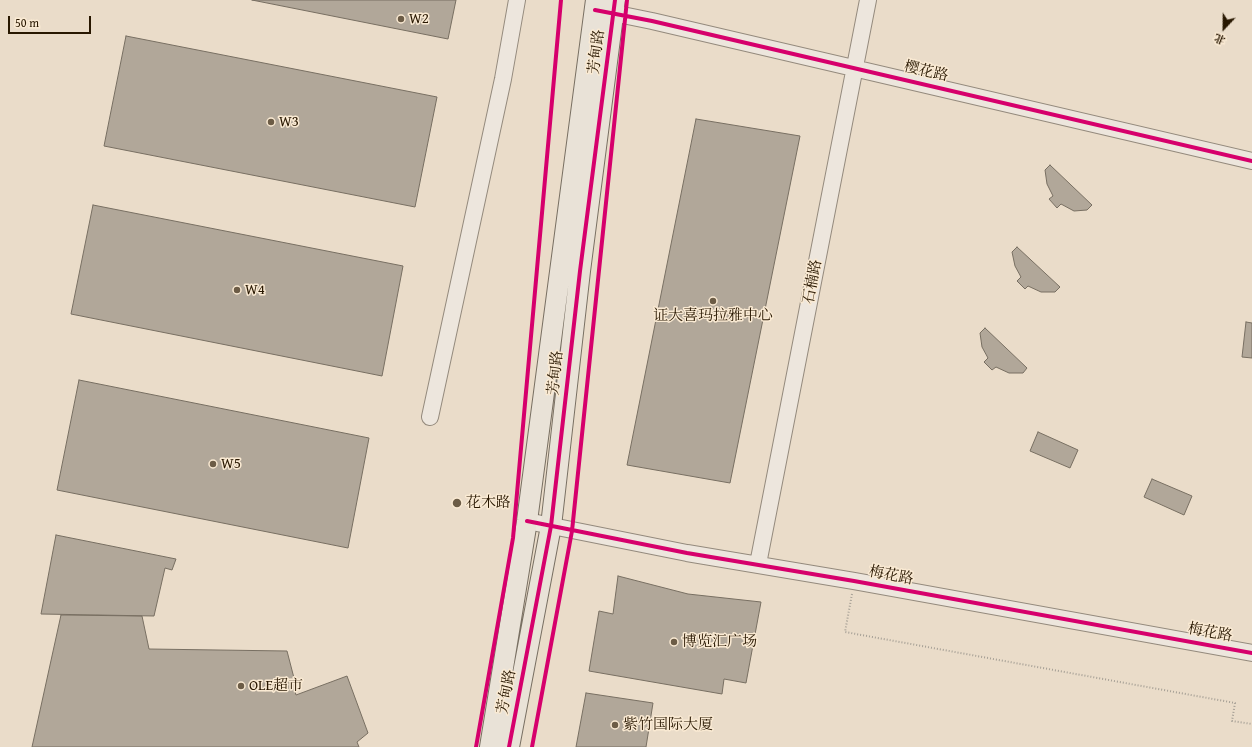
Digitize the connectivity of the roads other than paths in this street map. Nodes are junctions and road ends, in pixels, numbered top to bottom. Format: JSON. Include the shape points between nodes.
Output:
{"nodes":[{"id":1,"x":517,"y":0,"type":"edge"},
{"id":2,"x":868,"y":0,"type":"edge"},
{"id":3,"x":605,"y":6,"type":"edge"},
{"id":4,"x":854,"y":68,"type":"junction"},
{"id":5,"x":1252,"y":161,"type":"edge"},
{"id":6,"x":430,"y":417,"type":"dead end"},
{"id":7,"x":527,"y":521,"type":"junction"},
{"id":8,"x":551,"y":526,"type":"junction"},
{"id":9,"x":758,"y":564,"type":"junction"},
{"id":10,"x":1252,"y":653,"type":"edge"},
{"id":11,"x":490,"y":747,"type":"edge"},
{"id":12,"x":509,"y":747,"type":"edge"}],
"edges":[{"from":1,"to":6,"type":"street","via":[[501,87]]},
{"from":2,"to":4,"type":"street","name":"石楠路"},
{"from":3,"to":4,"type":"street","name":"樱花路"},
{"from":3,"to":7,"type":"main road","name":"芳甸路"},
{"from":3,"to":8,"type":"main road","name":"芳甸路","via":[[580,271]]},
{"from":4,"to":5,"type":"street","name":"樱花路"},
{"from":4,"to":9,"type":"street","name":"石楠路"},
{"from":7,"to":8,"type":"street","name":"梅花路"},
{"from":7,"to":11,"type":"main road","name":"芳甸路"},
{"from":8,"to":9,"type":"street","name":"梅花路","via":[[687,553]]},
{"from":8,"to":12,"type":"main road","name":"芳甸路"},
{"from":9,"to":10,"type":"street","name":"梅花路"}]}
